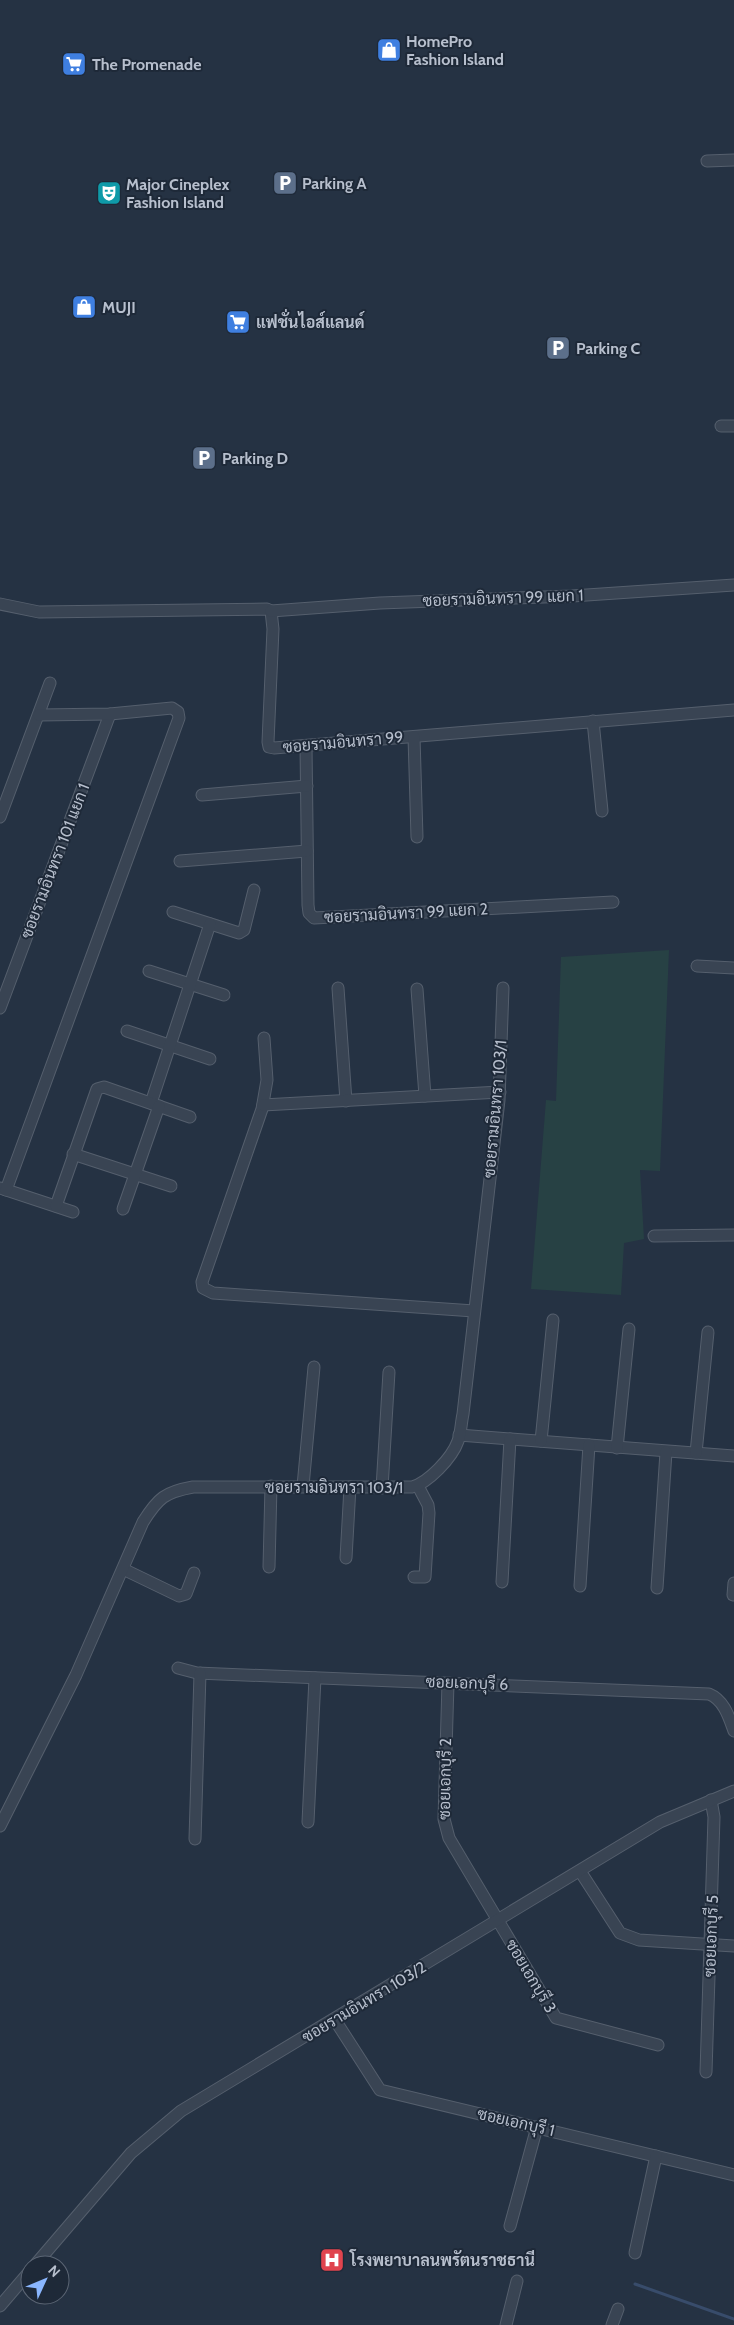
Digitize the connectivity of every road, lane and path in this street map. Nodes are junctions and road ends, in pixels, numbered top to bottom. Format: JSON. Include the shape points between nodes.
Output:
{"nodes":[{"id":1,"x":734,"y":160,"type":"edge"},
{"id":2,"x":707,"y":161,"type":"dead end"},
{"id":3,"x":721,"y":426,"type":"dead end"},
{"id":4,"x":734,"y":426,"type":"edge"},
{"id":5,"x":734,"y":585,"type":"edge"},
{"id":6,"x":0,"y":604,"type":"edge"},
{"id":7,"x":271,"y":611,"type":"junction"},
{"id":8,"x":50,"y":683,"type":"dead end"},
{"id":9,"x":734,"y":710,"type":"edge"},
{"id":10,"x":110,"y":714,"type":"junction"},
{"id":11,"x":39,"y":715,"type":"junction"},
{"id":12,"x":593,"y":721,"type":"junction"},
{"id":13,"x":414,"y":736,"type":"junction"},
{"id":14,"x":306,"y":746,"type":"junction"},
{"id":15,"x":307,"y":786,"type":"junction"},
{"id":16,"x":202,"y":795,"type":"dead end"},
{"id":17,"x":602,"y":811,"type":"dead end"},
{"id":18,"x":0,"y":817,"type":"edge"},
{"id":19,"x":417,"y":837,"type":"dead end"},
{"id":20,"x":307,"y":851,"type":"junction"},
{"id":21,"x":180,"y":861,"type":"dead end"},
{"id":22,"x":254,"y":890,"type":"dead end"},
{"id":23,"x":613,"y":902,"type":"dead end"},
{"id":24,"x":173,"y":912,"type":"dead end"},
{"id":25,"x":210,"y":924,"type":"junction"},
{"id":26,"x":697,"y":966,"type":"dead end"},
{"id":27,"x":734,"y":968,"type":"edge"},
{"id":28,"x":149,"y":971,"type":"dead end"},
{"id":29,"x":190,"y":984,"type":"junction"},
{"id":30,"x":338,"y":988,"type":"dead end"},
{"id":31,"x":503,"y":988,"type":"dead end"},
{"id":32,"x":417,"y":989,"type":"dead end"},
{"id":33,"x":224,"y":994,"type":"dead end"},
{"id":34,"x":0,"y":1008,"type":"edge"},
{"id":35,"x":127,"y":1031,"type":"dead end"},
{"id":36,"x":264,"y":1038,"type":"dead end"},
{"id":37,"x":170,"y":1044,"type":"junction"},
{"id":38,"x":210,"y":1060,"type":"dead end"},
{"id":39,"x":500,"y":1092,"type":"junction"},
{"id":40,"x":424,"y":1096,"type":"junction"},
{"id":41,"x":346,"y":1100,"type":"junction"},
{"id":42,"x":155,"y":1105,"type":"junction"},
{"id":43,"x":262,"y":1105,"type":"junction"},
{"id":44,"x":190,"y":1117,"type":"dead end"},
{"id":45,"x":73,"y":1154,"type":"junction"},
{"id":46,"x":134,"y":1174,"type":"junction"},
{"id":47,"x":171,"y":1186,"type":"dead end"},
{"id":48,"x":3,"y":1189,"type":"edge"},
{"id":49,"x":56,"y":1206,"type":"junction"},
{"id":50,"x":123,"y":1209,"type":"dead end"},
{"id":51,"x":73,"y":1212,"type":"dead end"},
{"id":52,"x":734,"y":1235,"type":"edge"},
{"id":53,"x":654,"y":1236,"type":"dead end"},
{"id":54,"x":474,"y":1311,"type":"junction"},
{"id":55,"x":553,"y":1320,"type":"dead end"},
{"id":56,"x":629,"y":1329,"type":"dead end"},
{"id":57,"x":708,"y":1332,"type":"dead end"},
{"id":58,"x":314,"y":1367,"type":"dead end"},
{"id":59,"x":389,"y":1372,"type":"dead end"},
{"id":60,"x":459,"y":1435,"type":"junction"},
{"id":61,"x":510,"y":1439,"type":"junction"},
{"id":62,"x":542,"y":1441,"type":"junction"},
{"id":63,"x":589,"y":1445,"type":"junction"},
{"id":64,"x":617,"y":1448,"type":"junction"},
{"id":65,"x":666,"y":1452,"type":"junction"},
{"id":66,"x":696,"y":1453,"type":"junction"},
{"id":67,"x":734,"y":1456,"type":"edge"},
{"id":68,"x":271,"y":1486,"type":"junction"},
{"id":69,"x":303,"y":1486,"type":"junction"},
{"id":70,"x":418,"y":1486,"type":"junction"},
{"id":71,"x":350,"y":1488,"type":"junction"},
{"id":72,"x":382,"y":1488,"type":"junction"},
{"id":73,"x":346,"y":1558,"type":"dead end"},
{"id":74,"x":269,"y":1567,"type":"dead end"},
{"id":75,"x":123,"y":1569,"type":"junction"},
{"id":76,"x":194,"y":1573,"type":"dead end"},
{"id":77,"x":414,"y":1577,"type":"dead end"},
{"id":78,"x":502,"y":1582,"type":"dead end"},
{"id":79,"x":580,"y":1586,"type":"dead end"},
{"id":80,"x":657,"y":1588,"type":"dead end"},
{"id":81,"x":178,"y":1668,"type":"dead end"},
{"id":82,"x":200,"y":1673,"type":"junction"},
{"id":83,"x":315,"y":1678,"type":"junction"},
{"id":84,"x":448,"y":1683,"type":"junction"},
{"id":85,"x":734,"y":1731,"type":"edge"},
{"id":86,"x":734,"y":1791,"type":"edge"},
{"id":87,"x":711,"y":1800,"type":"junction"},
{"id":88,"x":308,"y":1822,"type":"dead end"},
{"id":89,"x":0,"y":1826,"type":"edge"},
{"id":90,"x":195,"y":1839,"type":"dead end"},
{"id":91,"x":580,"y":1871,"type":"junction"},
{"id":92,"x":498,"y":1921,"type":"junction"},
{"id":93,"x":710,"y":1945,"type":"junction"},
{"id":94,"x":734,"y":1946,"type":"edge"},
{"id":95,"x":335,"y":2020,"type":"junction"},
{"id":96,"x":658,"y":2045,"type":"dead end"},
{"id":97,"x":706,"y":2072,"type":"dead end"},
{"id":98,"x":537,"y":2127,"type":"junction"},
{"id":99,"x":656,"y":2156,"type":"junction"},
{"id":100,"x":734,"y":2175,"type":"edge"},
{"id":101,"x":510,"y":2226,"type":"dead end"},
{"id":102,"x":635,"y":2253,"type":"dead end"},
{"id":103,"x":43,"y":2255,"type":"edge"},
{"id":104,"x":517,"y":2281,"type":"dead end"},
{"id":105,"x":20,"y":2283,"type":"edge"},
{"id":106,"x":0,"y":2306,"type":"edge"},
{"id":107,"x":618,"y":2309,"type":"dead end"},
{"id":108,"x":506,"y":2325,"type":"edge"},
{"id":109,"x":612,"y":2325,"type":"edge"}],
"edges":[{"from":1,"to":2,"type":"street"},
{"from":3,"to":4,"type":"street"},
{"from":5,"to":7,"type":"street","name":"ซอยรามอินทรา 99 แยก 1"},
{"from":6,"to":7,"type":"street","via":[[40,612]]},
{"from":7,"to":14,"type":"street","name":"ซอยรามอินทรา 99","via":[[274,629],[269,747]]},
{"from":8,"to":11,"type":"street"},
{"from":9,"to":12,"type":"street","name":"ซอยรามอินทรา 99"},
{"from":10,"to":11,"type":"street"},
{"from":10,"to":34,"type":"street","name":"ซอยรามอินทรา 101 แยก 1"},
{"from":10,"to":48,"type":"street","via":[[172,708],[178,712],[179,718]]},
{"from":11,"to":18,"type":"street"},
{"from":12,"to":13,"type":"street","name":"ซอยรามอินทรา 99"},
{"from":12,"to":17,"type":"street"},
{"from":13,"to":14,"type":"street","name":"ซอยรามอินทรา 99"},
{"from":13,"to":19,"type":"street"},
{"from":14,"to":15,"type":"street","name":"ซอยรามอินทรา 99 แยก 2"},
{"from":15,"to":16,"type":"street"},
{"from":15,"to":20,"type":"street","name":"ซอยรามอินทรา 99 แยก 2"},
{"from":20,"to":21,"type":"street"},
{"from":20,"to":23,"type":"street","name":"ซอยรามอินทรา 99 แยก 2","via":[[308,905],[314,918]]},
{"from":22,"to":25,"type":"street","via":[[242,932],[239,934]]},
{"from":24,"to":25,"type":"street"},
{"from":25,"to":29,"type":"street"},
{"from":26,"to":27,"type":"street"},
{"from":28,"to":29,"type":"street"},
{"from":29,"to":33,"type":"street"},
{"from":29,"to":37,"type":"street"},
{"from":30,"to":41,"type":"street"},
{"from":31,"to":39,"type":"street","name":"ซอยรามอินทรา 103/1"},
{"from":32,"to":40,"type":"street"},
{"from":35,"to":37,"type":"street"},
{"from":36,"to":43,"type":"street","via":[[267,1080]]},
{"from":37,"to":38,"type":"street"},
{"from":37,"to":42,"type":"street"},
{"from":39,"to":40,"type":"street"},
{"from":39,"to":54,"type":"street","name":"ซอยรามอินทรา 103/1"},
{"from":40,"to":41,"type":"street"},
{"from":41,"to":43,"type":"street"},
{"from":42,"to":44,"type":"street"},
{"from":42,"to":45,"type":"street","via":[[104,1087],[97,1089]]},
{"from":42,"to":46,"type":"street"},
{"from":43,"to":54,"type":"street","via":[[202,1282],[206,1292]]},
{"from":45,"to":46,"type":"street"},
{"from":45,"to":49,"type":"street"},
{"from":46,"to":47,"type":"street"},
{"from":46,"to":50,"type":"street"},
{"from":48,"to":49,"type":"street"},
{"from":49,"to":51,"type":"street"},
{"from":52,"to":53,"type":"street"},
{"from":54,"to":60,"type":"street","name":"ซอยรามอินทรา 103/1"},
{"from":55,"to":62,"type":"street"},
{"from":56,"to":64,"type":"street"},
{"from":57,"to":66,"type":"street"},
{"from":58,"to":69,"type":"street"},
{"from":59,"to":72,"type":"street"},
{"from":60,"to":61,"type":"street"},
{"from":60,"to":70,"type":"street","name":"ซอยรามอินทรา 103/1","via":[[458,1443],[435,1473]]},
{"from":61,"to":62,"type":"street"},
{"from":61,"to":78,"type":"street"},
{"from":62,"to":63,"type":"street"},
{"from":63,"to":64,"type":"street"},
{"from":63,"to":79,"type":"street"},
{"from":64,"to":65,"type":"street"},
{"from":65,"to":66,"type":"street"},
{"from":65,"to":80,"type":"street"},
{"from":66,"to":67,"type":"street"},
{"from":68,"to":69,"type":"street","name":"ซอยรามอินทรา 103/1"},
{"from":68,"to":74,"type":"street"},
{"from":68,"to":75,"type":"street","name":"ซอยรามอินทรา 103/1","via":[[193,1487],[170,1492],[153,1506],[143,1522]]},
{"from":69,"to":71,"type":"street","name":"ซอยรามอินทรา 103/1"},
{"from":70,"to":72,"type":"street","name":"ซอยรามอินทรา 103/1"},
{"from":70,"to":77,"type":"street","via":[[428,1505],[429,1528],[425,1577]]},
{"from":71,"to":72,"type":"street","name":"ซอยรามอินทรา 103/1"},
{"from":71,"to":73,"type":"street"},
{"from":75,"to":76,"type":"street","via":[[179,1596],[186,1594]]},
{"from":75,"to":89,"type":"street","name":"ซอยรามอินทรา 103/1","via":[[76,1675]]},
{"from":81,"to":82,"type":"street","name":"ซอยเอกบุรี 6"},
{"from":82,"to":83,"type":"street","name":"ซอยเอกบุรี 6"},
{"from":82,"to":90,"type":"street"},
{"from":83,"to":84,"type":"street","name":"ซอยเอกบุรี 6"},
{"from":83,"to":88,"type":"street"},
{"from":84,"to":85,"type":"street","name":"ซอยเอกบุรี 6","via":[[709,1694],[722,1704]]},
{"from":84,"to":92,"type":"street","name":"ซอยเอกบุรี 2","via":[[445,1829]]},
{"from":86,"to":87,"type":"street","name":"ซอยรามอินทรา 103/2"},
{"from":87,"to":91,"type":"street","name":"ซอยรามอินทรา 103/2","via":[[660,1822]]},
{"from":87,"to":93,"type":"street","name":"ซอยเอกบุรี 5","via":[[714,1818]]},
{"from":91,"to":92,"type":"street","name":"ซอยรามอินทรา 103/2"},
{"from":91,"to":93,"type":"street","via":[[620,1934],[639,1940]]},
{"from":92,"to":95,"type":"street","name":"ซอยรามอินทรา 103/2"},
{"from":92,"to":96,"type":"street","name":"ซอยเอกบุรี 3","via":[[556,2018]]},
{"from":93,"to":94,"type":"street"},
{"from":93,"to":97,"type":"street","name":"ซอยเอกบุรี 5"},
{"from":95,"to":98,"type":"street","name":"ซอยเอกบุรี 1","via":[[380,2090]]},
{"from":95,"to":103,"type":"street","name":"ซอยรามอินทรา 103/2","via":[[181,2111],[160,2127],[130,2153]]},
{"from":98,"to":99,"type":"street","name":"ซอยเอกบุรี 1"},
{"from":98,"to":101,"type":"street"},
{"from":99,"to":100,"type":"street","name":"ซอยเอกบุรี 1"},
{"from":99,"to":102,"type":"street"},
{"from":104,"to":108,"type":"street"},
{"from":105,"to":106,"type":"street"},
{"from":107,"to":109,"type":"street"}]}
